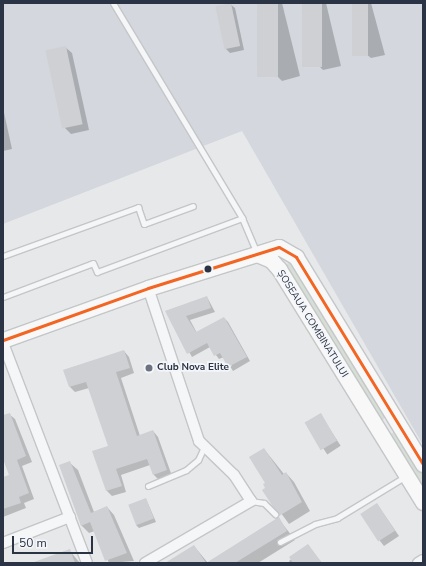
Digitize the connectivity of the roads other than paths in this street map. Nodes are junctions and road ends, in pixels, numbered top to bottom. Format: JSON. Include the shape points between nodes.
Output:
{"nodes":[{"id":1,"x":113,"y":3,"type":"edge"},
{"id":2,"x":193,"y":206,"type":"dead end"},
{"id":3,"x":242,"y":218,"type":"junction"},
{"id":4,"x":257,"y":254,"type":"junction"},
{"id":5,"x":3,"y":256,"type":"edge"},
{"id":6,"x":148,"y":288,"type":"junction"},
{"id":7,"x":3,"y":297,"type":"edge"},
{"id":8,"x":3,"y":340,"type":"edge"},
{"id":9,"x":3,"y":343,"type":"edge"},
{"id":10,"x":395,"y":419,"type":"junction"},
{"id":11,"x":378,"y":430,"type":"junction"},
{"id":12,"x":204,"y":447,"type":"junction"},
{"id":13,"x":423,"y":464,"type":"edge"},
{"id":14,"x":407,"y":476,"type":"junction"},
{"id":15,"x":148,"y":486,"type":"dead end"},
{"id":16,"x":251,"y":500,"type":"junction"},
{"id":17,"x":423,"y":502,"type":"edge"},
{"id":18,"x":275,"y":514,"type":"dead end"},
{"id":19,"x":70,"y":517,"type":"junction"},
{"id":20,"x":280,"y":542,"type":"dead end"},
{"id":21,"x":3,"y":543,"type":"edge"},
{"id":22,"x":423,"y":560,"type":"edge"},
{"id":23,"x":87,"y":563,"type":"edge"},
{"id":24,"x":145,"y":563,"type":"edge"},
{"id":25,"x":418,"y":563,"type":"edge"}],
"edges":[{"from":1,"to":3,"type":"lane"},
{"from":2,"to":5,"type":"lane","via":[[144,224],[138,207]]},
{"from":3,"to":4,"type":"lane"},
{"from":3,"to":7,"type":"lane","via":[[97,272],[94,263]]},
{"from":4,"to":6,"type":"main road"},
{"from":4,"to":10,"type":"main road","name":"ȘOSEAUA COMBINATULUI","via":[[278,247],[296,257]]},
{"from":4,"to":11,"type":"main road","name":"ȘOSEAUA COMBINATULUI","via":[[271,260],[279,269]]},
{"from":6,"to":8,"type":"main road"},
{"from":6,"to":12,"type":"street","via":[[199,441]]},
{"from":9,"to":19,"type":"street"},
{"from":10,"to":11,"type":"main road"},
{"from":10,"to":13,"type":"main road","name":"ȘOSEAUA COMBINATULUI"},
{"from":11,"to":14,"type":"main road","name":"ȘOSEAUA COMBINATULUI"},
{"from":12,"to":15,"type":"lane","via":[[198,460],[186,470]]},
{"from":12,"to":16,"type":"street","via":[[234,475]]},
{"from":14,"to":17,"type":"main road","name":"ȘOSEAUA COMBINATULUI"},
{"from":14,"to":20,"type":"lane","via":[[337,518],[315,524]]},
{"from":16,"to":18,"type":"lane","via":[[264,503]]},
{"from":16,"to":24,"type":"street"},
{"from":19,"to":21,"type":"street"},
{"from":19,"to":23,"type":"street"},
{"from":22,"to":25,"type":"street"}]}
